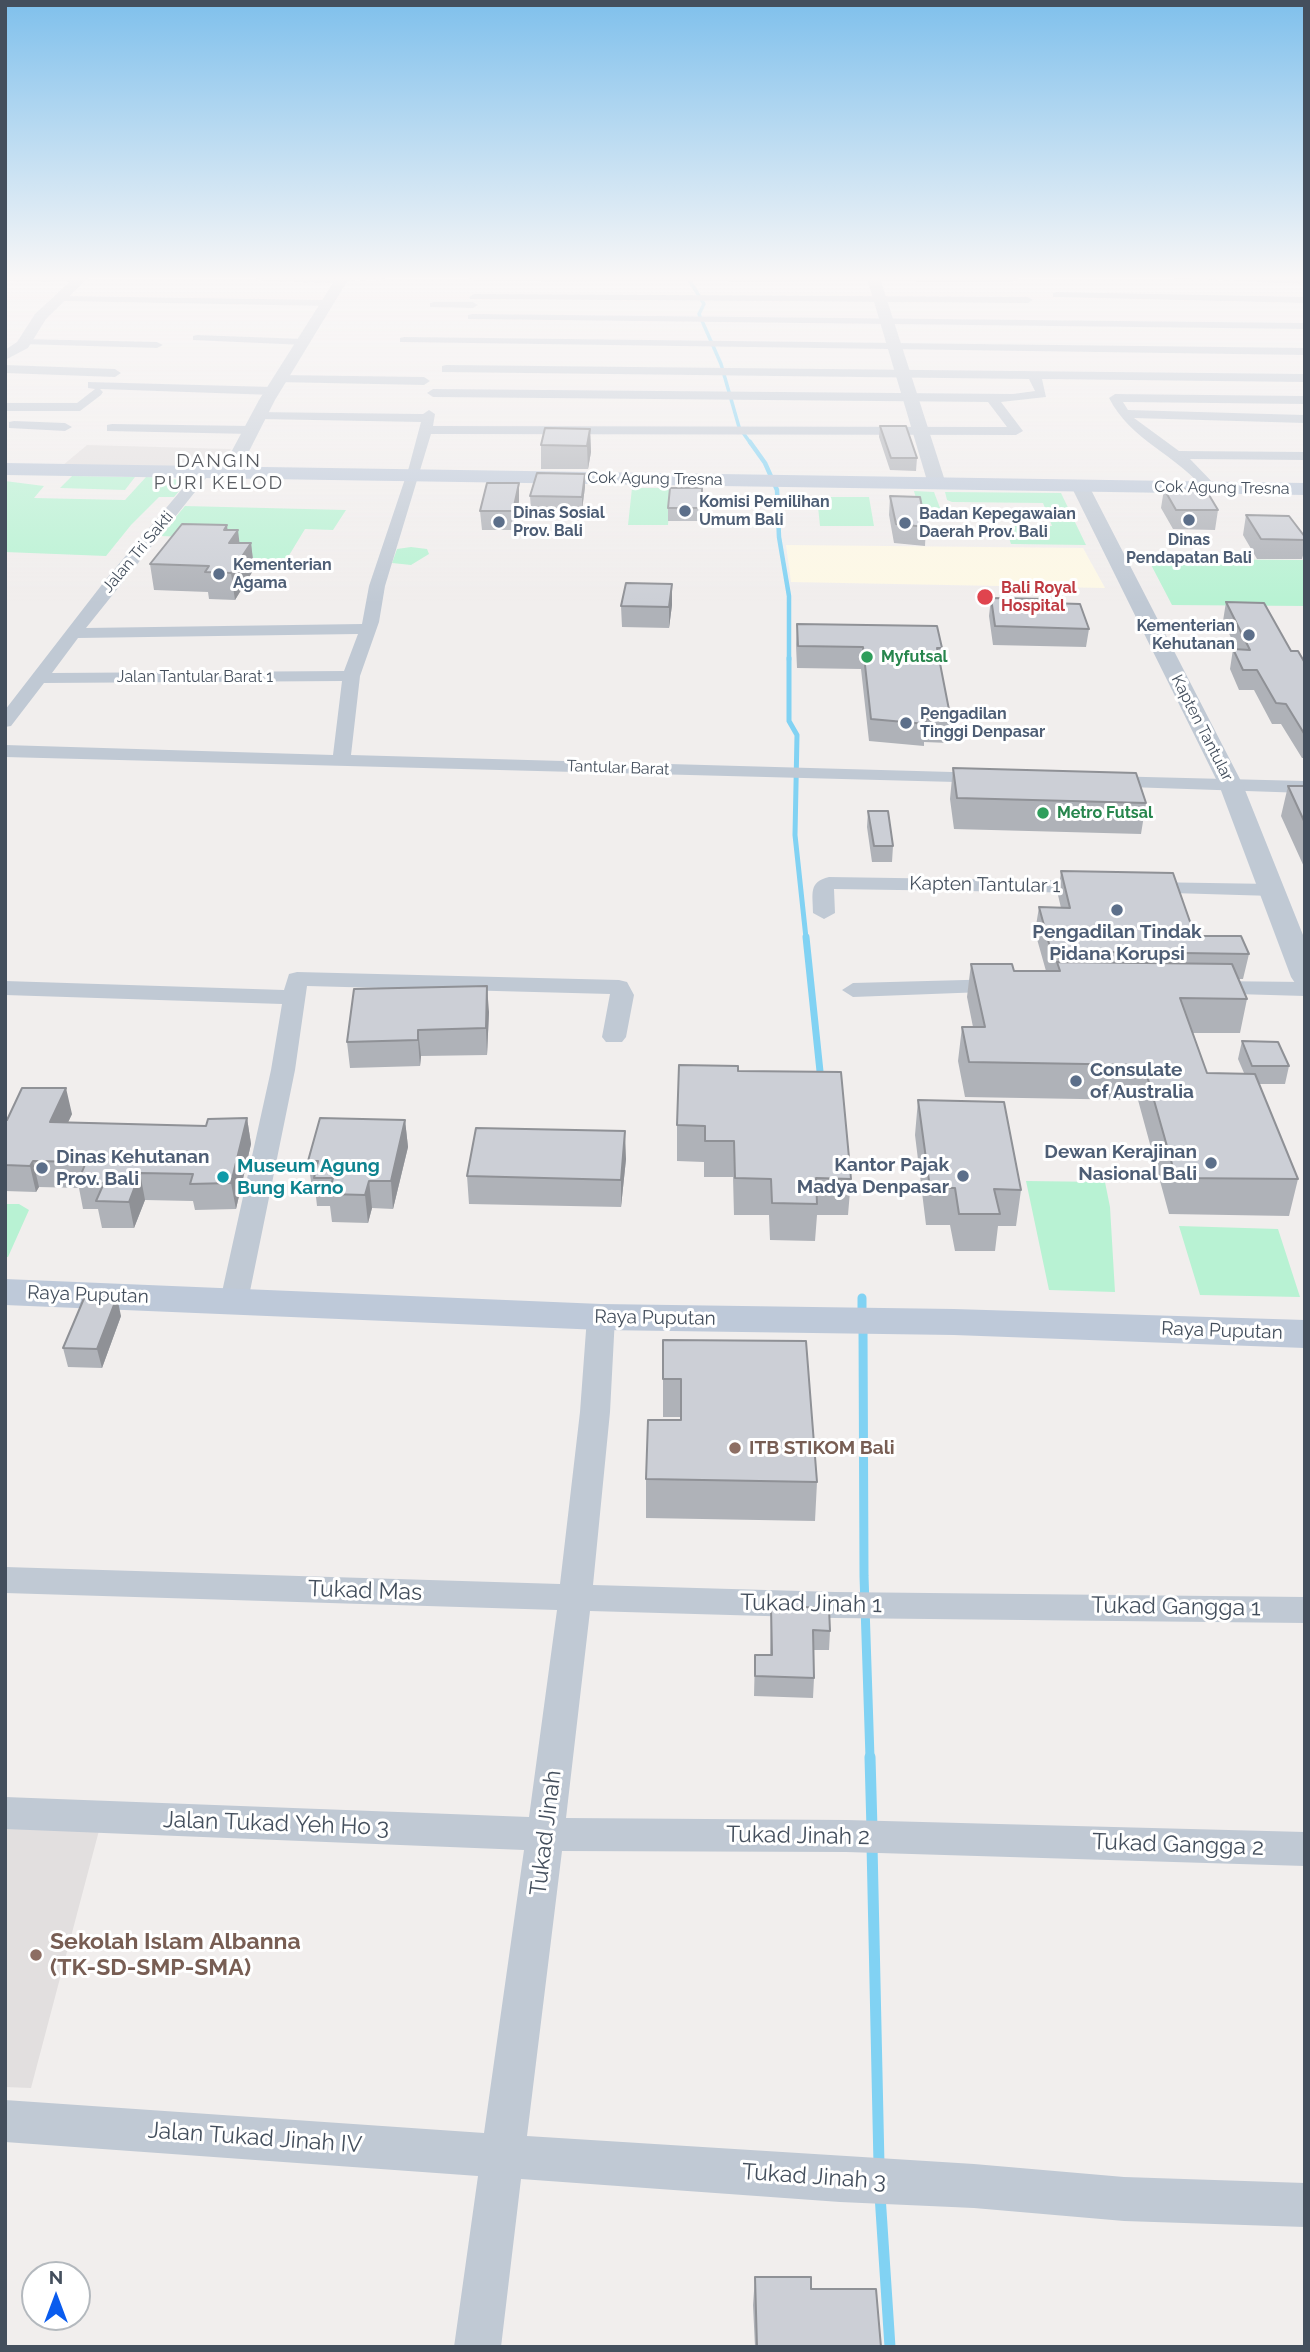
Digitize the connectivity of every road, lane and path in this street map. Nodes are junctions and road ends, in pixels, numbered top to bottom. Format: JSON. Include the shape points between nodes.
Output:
{"nodes":[{"id":1,"x":119,"y":385,"type":"edge"},
{"id":2,"x":135,"y":385,"type":"edge"},
{"id":3,"x":188,"y":385,"type":"edge"},
{"id":4,"x":278,"y":385,"type":"edge"},
{"id":5,"x":405,"y":385,"type":"edge"},
{"id":6,"x":436,"y":385,"type":"edge"},
{"id":7,"x":908,"y":385,"type":"edge"},
{"id":8,"x":1039,"y":385,"type":"edge"},
{"id":9,"x":184,"y":388,"type":"junction"},
{"id":10,"x":94,"y":389,"type":"joint"},
{"id":11,"x":433,"y":393,"type":"junction"},
{"id":12,"x":912,"y":398,"type":"junction"},
{"id":13,"x":992,"y":398,"type":"junction"},
{"id":14,"x":1305,"y":400,"type":"edge"},
{"id":15,"x":265,"y":405,"type":"junction"},
{"id":16,"x":5,"y":407,"type":"edge"},
{"id":17,"x":515,"y":413,"type":"dead end"},
{"id":18,"x":1127,"y":414,"type":"junction"},
{"id":19,"x":1305,"y":419,"type":"edge"},
{"id":20,"x":153,"y":422,"type":"dead end"},
{"id":21,"x":5,"y":425,"type":"edge"},
{"id":22,"x":65,"y":426,"type":"dead end"},
{"id":23,"x":427,"y":426,"type":"junction"},
{"id":24,"x":112,"y":428,"type":"dead end"},
{"id":25,"x":313,"y":429,"type":"dead end"},
{"id":26,"x":713,"y":430,"type":"junction"},
{"id":27,"x":729,"y":430,"type":"joint"},
{"id":28,"x":757,"y":430,"type":"joint"},
{"id":29,"x":922,"y":432,"type":"junction"},
{"id":30,"x":511,"y":435,"type":"junction"},
{"id":31,"x":718,"y":449,"type":"dead end"},
{"id":32,"x":1179,"y":455,"type":"junction"},
{"id":33,"x":1305,"y":456,"type":"edge"},
{"id":34,"x":5,"y":469,"type":"edge"},
{"id":35,"x":204,"y":472,"type":"junction"},
{"id":36,"x":229,"y":473,"type":"junction"},
{"id":37,"x":414,"y":476,"type":"junction"},
{"id":38,"x":937,"y":484,"type":"junction"},
{"id":39,"x":1080,"y":486,"type":"junction"},
{"id":40,"x":1211,"y":488,"type":"junction"},
{"id":41,"x":1305,"y":489,"type":"edge"},
{"id":42,"x":368,"y":629,"type":"junction"},
{"id":43,"x":74,"y":633,"type":"junction"},
{"id":44,"x":351,"y":676,"type":"junction"},
{"id":45,"x":38,"y":678,"type":"junction"},
{"id":46,"x":5,"y":722,"type":"edge"},
{"id":47,"x":5,"y":751,"type":"edge"},
{"id":48,"x":341,"y":758,"type":"junction"},
{"id":49,"x":1009,"y":780,"type":"edge"},
{"id":50,"x":1092,"y":782,"type":"edge"},
{"id":51,"x":1231,"y":785,"type":"junction"},
{"id":52,"x":1305,"y":788,"type":"edge"},
{"id":53,"x":1264,"y":890,"type":"junction"},
{"id":54,"x":824,"y":913,"type":"dead end"},
{"id":55,"x":1305,"y":977,"type":"edge"},
{"id":56,"x":1020,"y":986,"type":"edge"},
{"id":57,"x":5,"y":988,"type":"edge"},
{"id":58,"x":296,"y":988,"type":"junction"},
{"id":59,"x":1183,"y":988,"type":"edge"},
{"id":60,"x":1305,"y":989,"type":"edge"},
{"id":61,"x":853,"y":990,"type":"dead end"},
{"id":62,"x":614,"y":1037,"type":"dead end"},
{"id":63,"x":5,"y":1292,"type":"edge"},
{"id":64,"x":234,"y":1301,"type":"junction"},
{"id":65,"x":601,"y":1317,"type":"junction"},
{"id":66,"x":1305,"y":1334,"type":"edge"},
{"id":67,"x":5,"y":1580,"type":"edge"},
{"id":68,"x":575,"y":1597,"type":"junction"},
{"id":69,"x":835,"y":1605,"type":"joint"},
{"id":70,"x":1047,"y":1605,"type":"joint"},
{"id":71,"x":1305,"y":1610,"type":"edge"},
{"id":72,"x":5,"y":1813,"type":"edge"},
{"id":73,"x":546,"y":1834,"type":"junction"},
{"id":74,"x":1050,"y":1842,"type":"joint"},
{"id":75,"x":1305,"y":1849,"type":"edge"},
{"id":76,"x":5,"y":2121,"type":"edge"},
{"id":77,"x":504,"y":2155,"type":"junction"},
{"id":78,"x":974,"y":2186,"type":"joint"},
{"id":79,"x":1305,"y":2205,"type":"edge"},
{"id":80,"x":477,"y":2347,"type":"edge"}],
"edges":[{"from":1,"to":10,"type":"street"},
{"from":2,"to":9,"type":"street"},
{"from":3,"to":9,"type":"street"},
{"from":4,"to":15,"type":"street"},
{"from":5,"to":15,"type":"street"},
{"from":6,"to":11,"type":"street"},
{"from":7,"to":12,"type":"street"},
{"from":8,"to":13,"type":"street","via":[[1039,396]]},
{"from":9,"to":15,"type":"street"},
{"from":10,"to":16,"type":"street","via":[[79,407]]},
{"from":11,"to":12,"type":"street"},
{"from":11,"to":23,"type":"street"},
{"from":12,"to":13,"type":"street"},
{"from":12,"to":29,"type":"street"},
{"from":13,"to":29,"type":"street","via":[[1016,431]]},
{"from":14,"to":18,"type":"street","via":[[1115,397]]},
{"from":15,"to":20,"type":"street"},
{"from":15,"to":23,"type":"street"},
{"from":15,"to":24,"type":"street"},
{"from":15,"to":36,"type":"street"},
{"from":17,"to":30,"type":"street"},
{"from":18,"to":19,"type":"street"},
{"from":18,"to":32,"type":"street","via":[[1135,426]]},
{"from":21,"to":22,"type":"street"},
{"from":23,"to":25,"type":"street"},
{"from":23,"to":30,"type":"street"},
{"from":23,"to":37,"type":"street"},
{"from":26,"to":27,"type":"street"},
{"from":26,"to":30,"type":"street"},
{"from":26,"to":31,"type":"street"},
{"from":27,"to":28,"type":"street"},
{"from":28,"to":29,"type":"street"},
{"from":29,"to":38,"type":"street"},
{"from":32,"to":33,"type":"street"},
{"from":32,"to":40,"type":"street"},
{"from":34,"to":35,"type":"main road","name":"Cok Agung Tresna"},
{"from":35,"to":36,"type":"main road","name":"Cok Agung Tresna"},
{"from":35,"to":43,"type":"street","name":"Jalan Tri Sakti"},
{"from":36,"to":37,"type":"main road","name":"Cok Agung Tresna"},
{"from":37,"to":38,"type":"main road","name":"Cok Agung Tresna"},
{"from":37,"to":42,"type":"street","via":[[377,586]]},
{"from":38,"to":39,"type":"main road","name":"Cok Agung Tresna"},
{"from":39,"to":40,"type":"main road","name":"Cok Agung Tresna"},
{"from":39,"to":51,"type":"street","name":"Kapten Tantular"},
{"from":40,"to":41,"type":"main road","name":"Cok Agung Tresna"},
{"from":42,"to":43,"type":"street"},
{"from":42,"to":44,"type":"street"},
{"from":43,"to":45,"type":"street"},
{"from":44,"to":45,"type":"street","name":"Jalan Tantular Barat 1"},
{"from":44,"to":48,"type":"street"},
{"from":45,"to":46,"type":"street"},
{"from":47,"to":48,"type":"street","name":"Tantular Barat"},
{"from":48,"to":49,"type":"street","name":"Tantular Barat"},
{"from":50,"to":51,"type":"street"},
{"from":51,"to":52,"type":"street"},
{"from":51,"to":53,"type":"street","name":"Kapten Tantular"},
{"from":53,"to":54,"type":"street","name":"Kapten Tantular 1","via":[[906,883],[823,886]]},
{"from":53,"to":55,"type":"street","name":"Kapten Tantular"},
{"from":56,"to":61,"type":"street"},
{"from":57,"to":58,"type":"street"},
{"from":58,"to":62,"type":"street","via":[[619,987],[622,995]]},
{"from":58,"to":64,"type":"street"},
{"from":59,"to":60,"type":"street"},
{"from":63,"to":64,"type":"main road","name":"Raya Puputan"},
{"from":64,"to":65,"type":"main road","name":"Raya Puputan"},
{"from":65,"to":66,"type":"main road","name":"Raya Puputan"},
{"from":65,"to":68,"type":"street","name":"Tukad Jinah","via":[[597,1399]]},
{"from":67,"to":68,"type":"street","name":"Tukad Mas"},
{"from":68,"to":69,"type":"street","name":"Tukad Jinah 1"},
{"from":68,"to":73,"type":"street","name":"Tukad Jinah"},
{"from":69,"to":70,"type":"street","name":"Tukad Jinah 1"},
{"from":70,"to":71,"type":"street","name":"Tukad Gangga 1"},
{"from":72,"to":73,"type":"street","name":"Jalan Tukad Yeh Ho 3"},
{"from":73,"to":74,"type":"street","name":"Tukad Jinah 2"},
{"from":73,"to":77,"type":"street","name":"Tukad Jinah"},
{"from":74,"to":75,"type":"street","name":"Tukad Gangga 2"},
{"from":76,"to":77,"type":"street","name":"Jalan Tukad Jinah IV"},
{"from":77,"to":78,"type":"street","name":"Tukad Jinah 3"},
{"from":77,"to":80,"type":"street","name":"Tukad Jinah"},
{"from":78,"to":79,"type":"street","name":"Tukad Jinah 3","via":[[1124,2199]]}]}
